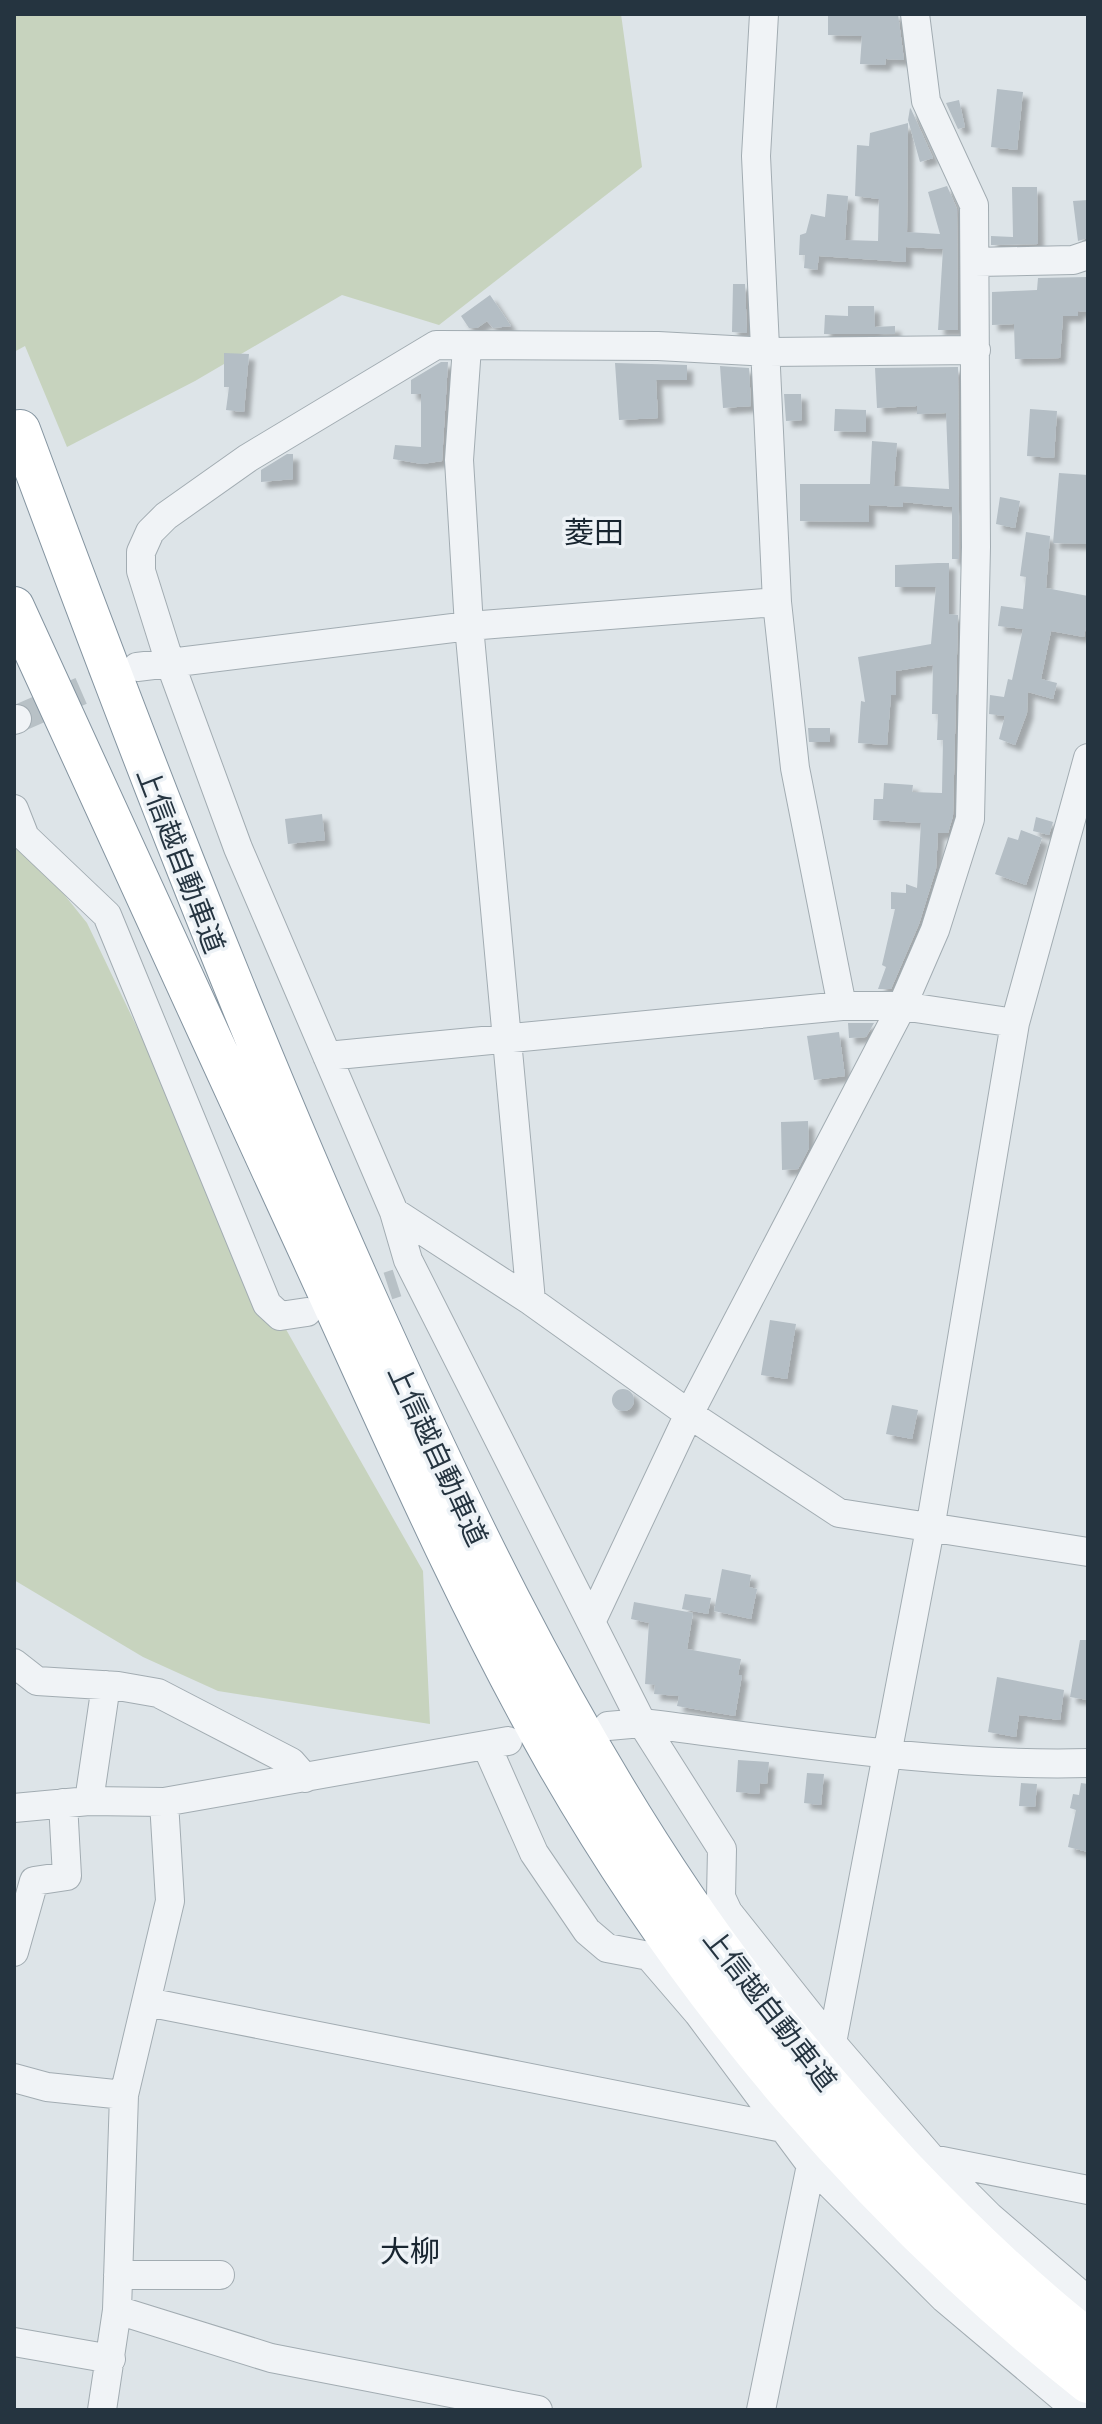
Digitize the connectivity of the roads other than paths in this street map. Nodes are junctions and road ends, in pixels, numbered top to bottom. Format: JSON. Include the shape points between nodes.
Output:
{"nodes":[{"id":1,"x":764,"y":14,"type":"edge"},
{"id":2,"x":915,"y":14,"type":"edge"},
{"id":3,"x":1088,"y":255,"type":"edge"},
{"id":4,"x":975,"y":262,"type":"junction"},
{"id":5,"x":467,"y":347,"type":"junction"},
{"id":6,"x":976,"y":350,"type":"junction"},
{"id":7,"x":768,"y":352,"type":"junction"},
{"id":8,"x":20,"y":430,"type":"dead end"},
{"id":9,"x":777,"y":602,"type":"junction"},
{"id":10,"x":14,"y":607,"type":"edge"},
{"id":11,"x":469,"y":626,"type":"junction"},
{"id":12,"x":169,"y":660,"type":"junction"},
{"id":13,"x":137,"y":667,"type":"tunnel mouth"},
{"id":14,"x":1088,"y":758,"type":"edge"},
{"id":15,"x":14,"y":809,"type":"edge"},
{"id":16,"x":842,"y":1006,"type":"junction"},
{"id":17,"x":902,"y":1006,"type":"junction"},
{"id":18,"x":1015,"y":1023,"type":"junction"},
{"id":19,"x":506,"y":1036,"type":"junction"},
{"id":20,"x":327,"y":1056,"type":"junction"},
{"id":21,"x":394,"y":1212,"type":"junction"},
{"id":22,"x":531,"y":1301,"type":"junction"},
{"id":23,"x":307,"y":1312,"type":"dead end"},
{"id":24,"x":689,"y":1414,"type":"junction"},
{"id":25,"x":930,"y":1529,"type":"junction"},
{"id":26,"x":1088,"y":1552,"type":"edge"},
{"id":27,"x":592,"y":1620,"type":"junction"},
{"id":28,"x":14,"y":1663,"type":"edge"},
{"id":29,"x":106,"y":1685,"type":"junction"},
{"id":30,"x":642,"y":1723,"type":"junction"},
{"id":31,"x":608,"y":1726,"type":"dead end"},
{"id":32,"x":889,"y":1753,"type":"junction"},
{"id":33,"x":1088,"y":1763,"type":"edge"},
{"id":34,"x":305,"y":1778,"type":"junction"},
{"id":35,"x":76,"y":1802,"type":"junction"},
{"id":36,"x":164,"y":1802,"type":"junction"},
{"id":37,"x":14,"y":1808,"type":"edge"},
{"id":38,"x":674,"y":1914,"type":"junction"},
{"id":39,"x":14,"y":1952,"type":"edge"},
{"id":40,"x":147,"y":2002,"type":"junction"},
{"id":41,"x":832,"y":2043,"type":"junction"},
{"id":42,"x":14,"y":2078,"type":"edge"},
{"id":43,"x":124,"y":2095,"type":"junction"},
{"id":44,"x":783,"y":2128,"type":"junction"},
{"id":45,"x":932,"y":2159,"type":"junction"},
{"id":46,"x":811,"y":2165,"type":"junction"},
{"id":47,"x":1088,"y":2190,"type":"edge"},
{"id":48,"x":118,"y":2275,"type":"junction"},
{"id":49,"x":220,"y":2275,"type":"dead end"},
{"id":50,"x":1088,"y":2301,"type":"edge"},
{"id":51,"x":117,"y":2310,"type":"junction"},
{"id":52,"x":1088,"y":2339,"type":"edge"},
{"id":53,"x":14,"y":2342,"type":"edge"},
{"id":54,"x":111,"y":2359,"type":"junction"},
{"id":55,"x":1088,"y":2383,"type":"edge"},
{"id":56,"x":436,"y":2400,"type":"edge"},
{"id":57,"x":102,"y":2410,"type":"edge"},
{"id":58,"x":538,"y":2410,"type":"edge"},
{"id":59,"x":761,"y":2410,"type":"edge"},
{"id":60,"x":1077,"y":2410,"type":"edge"}],
"edges":[{"from":1,"to":7,"type":"street","via":[[756,156]]},
{"from":2,"to":4,"type":"street","via":[[926,101],[974,205]]},
{"from":3,"to":4,"type":"street","via":[[1073,260]]},
{"from":4,"to":6,"type":"street"},
{"from":5,"to":7,"type":"street","via":[[658,346]]},
{"from":5,"to":11,"type":"street","via":[[459,460]]},
{"from":5,"to":12,"type":"street","via":[[436,345],[248,458],[150,532],[141,552],[141,571]]},
{"from":6,"to":7,"type":"street"},
{"from":6,"to":17,"type":"street","via":[[970,819],[935,930]]},
{"from":7,"to":9,"type":"street"},
{"from":8,"to":38,"type":"highway","name":"上信越自動車道","via":[[229,980],[399,1371],[471,1524]]},
{"from":9,"to":11,"type":"street"},
{"from":9,"to":16,"type":"street","via":[[795,768]]},
{"from":10,"to":38,"type":"highway","name":"上信越自動車道","via":[[441,1538],[556,1762]]},
{"from":11,"to":12,"type":"street"},
{"from":11,"to":19,"type":"street"},
{"from":12,"to":13,"type":"street"},
{"from":12,"to":20,"type":"street","via":[[238,848]]},
{"from":14,"to":18,"type":"street"},
{"from":15,"to":23,"type":"street","via":[[25,837],[107,915],[267,1304],[280,1316]]},
{"from":16,"to":17,"type":"street"},
{"from":16,"to":19,"type":"street"},
{"from":17,"to":18,"type":"street"},
{"from":17,"to":24,"type":"street"},
{"from":18,"to":25,"type":"street"},
{"from":19,"to":20,"type":"street"},
{"from":19,"to":22,"type":"street"},
{"from":20,"to":21,"type":"street"},
{"from":21,"to":22,"type":"street"},
{"from":21,"to":27,"type":"street","via":[[406,1279]]},
{"from":22,"to":24,"type":"street"},
{"from":24,"to":25,"type":"street","via":[[839,1513]]},
{"from":24,"to":27,"type":"street"},
{"from":25,"to":26,"type":"street"},
{"from":25,"to":32,"type":"street"},
{"from":27,"to":30,"type":"street"},
{"from":28,"to":29,"type":"street","via":[[37,1681]]},
{"from":29,"to":34,"type":"street","via":[[158,1693],[291,1762]]},
{"from":29,"to":35,"type":"street"},
{"from":30,"to":31,"type":"street"},
{"from":30,"to":32,"type":"street"},
{"from":30,"to":41,"type":"street","via":[[722,1849],[721,1897],[728,1912]]},
{"from":32,"to":33,"type":"street","via":[[1037,1765]]},
{"from":32,"to":41,"type":"street"},
{"from":34,"to":36,"type":"street"},
{"from":34,"to":44,"type":"street","via":[[498,1744],[534,1853],[587,1931],[607,1948],[649,1956]]},
{"from":35,"to":36,"type":"street"},
{"from":35,"to":37,"type":"street"},
{"from":35,"to":39,"type":"street","via":[[67,1876],[34,1881]]},
{"from":36,"to":40,"type":"street","via":[[170,1901]]},
{"from":38,"to":52,"type":"highway","name":"上信越自動車道","via":[[987,2251]]},
{"from":38,"to":55,"type":"highway","name":"上信越自動車道","via":[[769,2069],[892,2206],[971,2283]]},
{"from":40,"to":43,"type":"street"},
{"from":40,"to":44,"type":"street"},
{"from":41,"to":45,"type":"street"},
{"from":42,"to":43,"type":"street"},
{"from":43,"to":48,"type":"street"},
{"from":44,"to":46,"type":"street"},
{"from":45,"to":47,"type":"street"},
{"from":45,"to":50,"type":"street"},
{"from":46,"to":59,"type":"street"},
{"from":46,"to":60,"type":"street","via":[[944,2298]]},
{"from":48,"to":49,"type":"street"},
{"from":48,"to":51,"type":"street"},
{"from":51,"to":54,"type":"street"},
{"from":51,"to":56,"type":"street","via":[[271,2358]]},
{"from":53,"to":54,"type":"street"},
{"from":54,"to":57,"type":"street"},
{"from":56,"to":58,"type":"street"}]}
